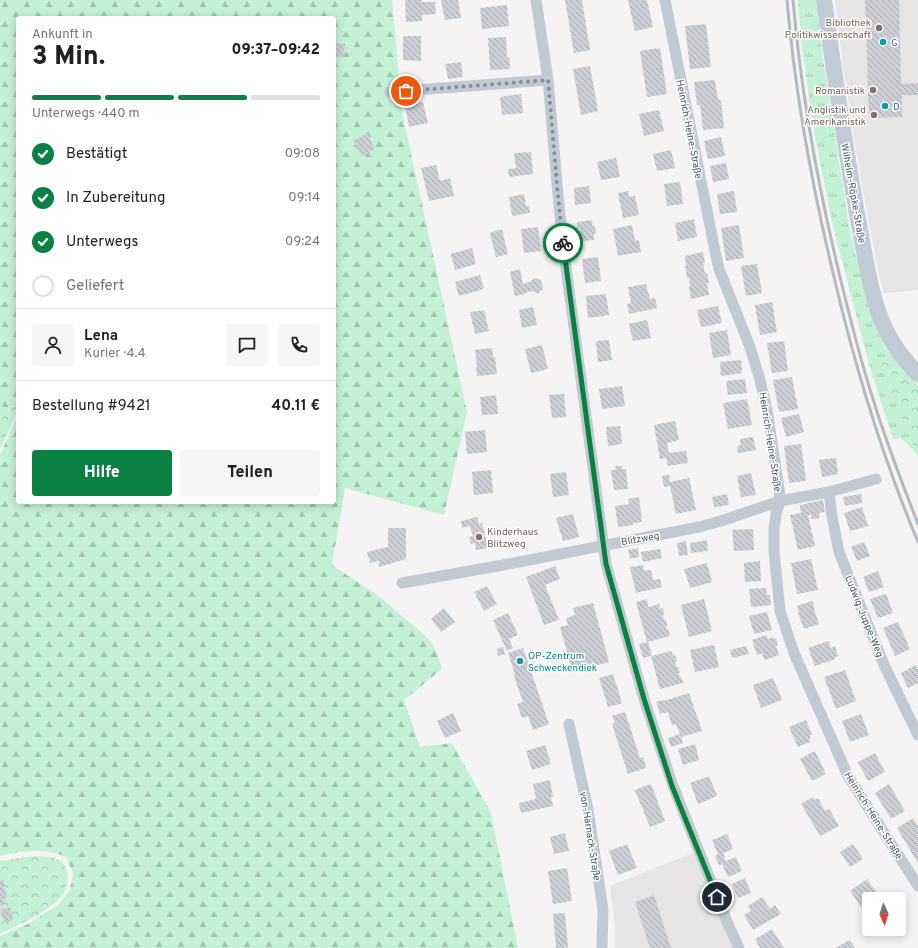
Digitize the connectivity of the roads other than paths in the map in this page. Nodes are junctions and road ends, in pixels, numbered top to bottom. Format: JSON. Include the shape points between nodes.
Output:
{"nodes":[{"id":1,"x":536,"y":0,"type":"edge"},
{"id":2,"x":665,"y":0,"type":"edge"},
{"id":3,"x":824,"y":0,"type":"edge"},
{"id":4,"x":548,"y":80,"type":"junction"},
{"id":5,"x":390,"y":92,"type":"dead end"},
{"id":6,"x":918,"y":374,"type":"edge"},
{"id":7,"x":876,"y":478,"type":"dead end"},
{"id":8,"x":829,"y":492,"type":"junction"},
{"id":9,"x":780,"y":501,"type":"junction"},
{"id":10,"x":604,"y":545,"type":"junction"},
{"id":11,"x":402,"y":583,"type":"dead end"},
{"id":12,"x":569,"y":724,"type":"dead end"},
{"id":13,"x":918,"y":735,"type":"edge"},
{"id":14,"x":918,"y":886,"type":"edge"},
{"id":15,"x":602,"y":948,"type":"edge"},
{"id":16,"x":740,"y":948,"type":"edge"}],
"edges":[{"from":1,"to":4,"type":"street"},
{"from":2,"to":9,"type":"street","name":"Heinrich-Heine-Straße","via":[[719,269],[750,347],[760,380],[774,447]]},
{"from":3,"to":6,"type":"main road","name":"Wilhelm-Röpke-Straße","via":[[846,149],[874,298],[890,338]]},
{"from":4,"to":5,"type":"street"},
{"from":4,"to":10,"type":"street","via":[[564,253]]},
{"from":7,"to":8,"type":"street","name":"Blitzweg"},
{"from":8,"to":9,"type":"street","name":"Blitzweg"},
{"from":8,"to":13,"type":"street","name":"Ludwig-Juppe-Weg","via":[[839,552],[884,665]]},
{"from":9,"to":10,"type":"street","name":"Blitzweg","via":[[699,527]]},
{"from":9,"to":14,"type":"street","name":"Heinrich-Heine-Straße","via":[[774,529],[774,551],[780,611],[794,653],[848,776]]},
{"from":10,"to":11,"type":"street","name":"Blitzweg"},
{"from":10,"to":16,"type":"street","via":[[606,564],[644,699],[672,786]]},
{"from":12,"to":15,"type":"street","name":"von-Harnack-Straße","via":[[588,810],[596,861],[603,910]]}]}
